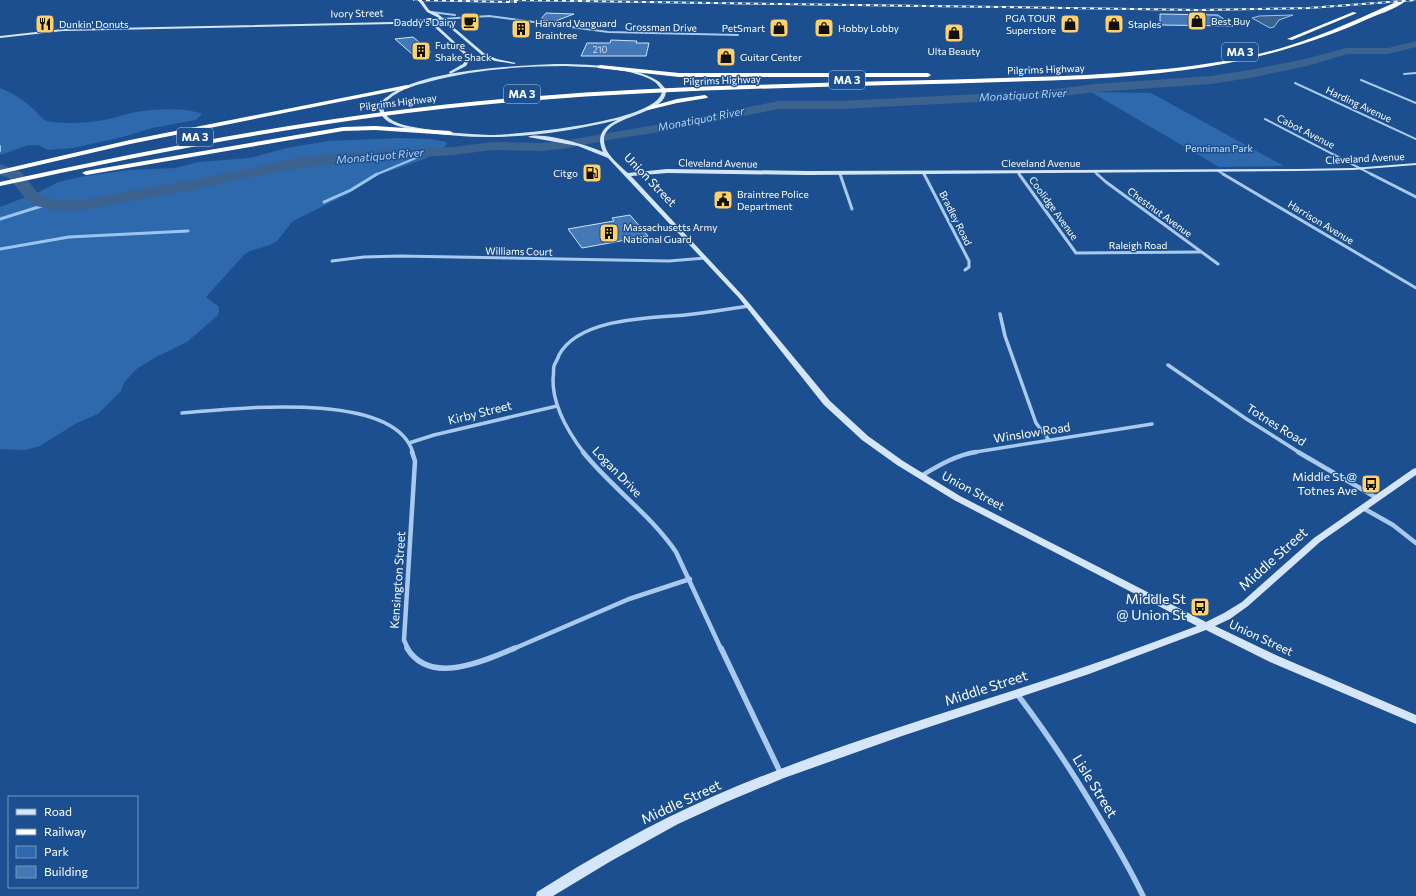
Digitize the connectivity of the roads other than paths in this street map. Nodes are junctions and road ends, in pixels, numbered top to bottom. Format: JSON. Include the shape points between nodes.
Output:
{"nodes":[{"id":1,"x":420,"y":0,"type":"edge"},
{"id":2,"x":1405,"y":0,"type":"edge"},
{"id":3,"x":1359,"y":11,"type":"dead end"},
{"id":4,"x":430,"y":12,"type":"junction"},
{"id":5,"x":474,"y":16,"type":"junction"},
{"id":6,"x":441,"y":19,"type":"junction"},
{"id":7,"x":429,"y":20,"type":"junction"},
{"id":8,"x":371,"y":21,"type":"junction"},
{"id":9,"x":393,"y":23,"type":"junction"},
{"id":10,"x":312,"y":25,"type":"junction"},
{"id":11,"x":438,"y":28,"type":"junction"},
{"id":12,"x":63,"y":30,"type":"junction"},
{"id":13,"x":738,"y":35,"type":"dead end"},
{"id":14,"x":0,"y":37,"type":"edge"},
{"id":15,"x":1284,"y":41,"type":"dead end"},
{"id":16,"x":1258,"y":48,"type":"dead end"},
{"id":17,"x":1240,"y":52,"type":"dead end"},
{"id":18,"x":1228,"y":55,"type":"dead end"},
{"id":19,"x":555,"y":65,"type":"junction"},
{"id":20,"x":600,"y":67,"type":"junction"},
{"id":21,"x":1416,"y":73,"type":"edge"},
{"id":22,"x":1404,"y":74,"type":"dead end"},
{"id":23,"x":936,"y":75,"type":"dead end"},
{"id":24,"x":944,"y":75,"type":"dead end"},
{"id":25,"x":1007,"y":75,"type":"junction"},
{"id":26,"x":1094,"y":76,"type":"junction"},
{"id":27,"x":1361,"y":80,"type":"dead end"},
{"id":28,"x":422,"y":82,"type":"junction"},
{"id":29,"x":1295,"y":82,"type":"dead end"},
{"id":30,"x":407,"y":87,"type":"junction"},
{"id":31,"x":689,"y":88,"type":"junction"},
{"id":32,"x":745,"y":95,"type":"dead end"},
{"id":33,"x":714,"y":97,"type":"dead end"},
{"id":34,"x":1416,"y":103,"type":"edge"},
{"id":35,"x":648,"y":108,"type":"junction"},
{"id":36,"x":639,"y":112,"type":"junction"},
{"id":37,"x":353,"y":115,"type":"junction"},
{"id":38,"x":1265,"y":119,"type":"dead end"},
{"id":39,"x":450,"y":133,"type":"junction"},
{"id":40,"x":479,"y":135,"type":"junction"},
{"id":41,"x":1416,"y":139,"type":"edge"},
{"id":42,"x":610,"y":158,"type":"junction"},
{"id":43,"x":1416,"y":164,"type":"edge"},
{"id":44,"x":36,"y":166,"type":"junction"},
{"id":45,"x":1361,"y":168,"type":"junction"},
{"id":46,"x":1094,"y":171,"type":"junction"},
{"id":47,"x":1218,"y":171,"type":"junction"},
{"id":48,"x":0,"y":172,"type":"edge"},
{"id":49,"x":626,"y":172,"type":"junction"},
{"id":50,"x":923,"y":172,"type":"junction"},
{"id":51,"x":1018,"y":172,"type":"junction"},
{"id":52,"x":840,"y":173,"type":"junction"},
{"id":53,"x":0,"y":177,"type":"edge"},
{"id":54,"x":48,"y":177,"type":"junction"},
{"id":55,"x":0,"y":188,"type":"edge"},
{"id":56,"x":1416,"y":197,"type":"edge"},
{"id":57,"x":852,"y":209,"type":"dead end"},
{"id":58,"x":1200,"y":252,"type":"junction"},
{"id":59,"x":1076,"y":253,"type":"joint"},
{"id":60,"x":705,"y":258,"type":"junction"},
{"id":61,"x":332,"y":261,"type":"dead end"},
{"id":62,"x":1218,"y":264,"type":"dead end"},
{"id":63,"x":965,"y":270,"type":"dead end"},
{"id":64,"x":1416,"y":288,"type":"edge"},
{"id":65,"x":749,"y":306,"type":"junction"},
{"id":66,"x":1000,"y":314,"type":"dead end"},
{"id":67,"x":1168,"y":365,"type":"dead end"},
{"id":68,"x":557,"y":406,"type":"junction"},
{"id":69,"x":182,"y":413,"type":"dead end"},
{"id":70,"x":1152,"y":424,"type":"dead end"},
{"id":71,"x":1049,"y":440,"type":"junction"},
{"id":72,"x":410,"y":443,"type":"junction"},
{"id":73,"x":1416,"y":471,"type":"edge"},
{"id":74,"x":921,"y":477,"type":"junction"},
{"id":75,"x":1377,"y":498,"type":"junction"},
{"id":76,"x":1363,"y":507,"type":"junction"},
{"id":77,"x":1416,"y":543,"type":"edge"},
{"id":78,"x":690,"y":580,"type":"junction"},
{"id":79,"x":1206,"y":626,"type":"junction"},
{"id":80,"x":1017,"y":694,"type":"junction"},
{"id":81,"x":1416,"y":720,"type":"edge"},
{"id":82,"x":782,"y":774,"type":"junction"},
{"id":83,"x":542,"y":896,"type":"edge"},
{"id":84,"x":1143,"y":896,"type":"edge"}],
"edges":[{"from":1,"to":4,"type":"main road"},
{"from":2,"to":26,"type":"highway","name":"Pilgrims Highway","number":"MA 3","via":[[1311,40],[1260,55],[1181,69]]},
{"from":3,"to":15,"type":"highway"},
{"from":4,"to":5,"type":"street"},
{"from":4,"to":6,"type":"main road"},
{"from":4,"to":7,"type":"main road","via":[[426,15]]},
{"from":5,"to":6,"type":"street","name":"Grossman Drive"},
{"from":5,"to":13,"type":"street","name":"Grossman Drive","via":[[614,32]]},
{"from":6,"to":7,"type":"main road","name":"Ivory Street"},
{"from":6,"to":19,"type":"main road","via":[[490,58],[514,63]]},
{"from":7,"to":8,"type":"main road","name":"Ivory Street"},
{"from":7,"to":9,"type":"main road","name":"Ivory Street"},
{"from":7,"to":11,"type":"main road"},
{"from":8,"to":10,"type":"main road","via":[[305,24]]},
{"from":8,"to":12,"type":"main road","name":"Ivory Street","via":[[124,25]]},
{"from":9,"to":10,"type":"main road","name":"Ivory Street"},
{"from":9,"to":11,"type":"main road"},
{"from":10,"to":12,"type":"main road","name":"Ivory Street"},
{"from":11,"to":28,"type":"main road","via":[[466,53],[469,61],[455,71]]},
{"from":12,"to":14,"type":"main road","name":"Ivory Street"},
{"from":16,"to":17,"type":"highway","number":"MA 3"},
{"from":18,"to":25,"type":"highway","name":"Pilgrims Highway","number":"MA 3","via":[[1128,68]]},
{"from":19,"to":20,"type":"main road"},
{"from":19,"to":28,"type":"main road","via":[[492,69]]},
{"from":20,"to":23,"type":"highway","via":[[678,75]]},
{"from":20,"to":35,"type":"main road","via":[[637,74],[660,84],[664,96]]},
{"from":21,"to":22,"type":"street"},
{"from":24,"to":25,"type":"highway"},
{"from":25,"to":31,"type":"highway","name":"Pilgrims Highway","number":"MA 3"},
{"from":26,"to":31,"type":"highway","name":"Pilgrims Highway","number":"MA 3"},
{"from":26,"to":32,"type":"highway","via":[[998,84]]},
{"from":27,"to":34,"type":"street"},
{"from":28,"to":30,"type":"main road"},
{"from":29,"to":41,"type":"street","name":"Harding Avenue"},
{"from":30,"to":39,"type":"main road","via":[[390,94],[384,100],[380,108],[384,116],[407,126]]},
{"from":30,"to":44,"type":"highway","via":[[130,142]]},
{"from":31,"to":37,"type":"highway","name":"Pilgrims Highway","number":"MA 3","via":[[414,107]]},
{"from":33,"to":35,"type":"highway","via":[[687,99]]},
{"from":35,"to":36,"type":"main road"},
{"from":36,"to":40,"type":"main road","via":[[595,124],[558,130]]},
{"from":36,"to":42,"type":"main road","name":"Union Street","via":[[604,132],[602,144]]},
{"from":37,"to":44,"type":"highway","name":"Pilgrims Highway","number":"MA 3","via":[[193,137]]},
{"from":37,"to":54,"type":"highway","name":"Pilgrims Highway","number":"MA 3","via":[[195,143]]},
{"from":38,"to":45,"type":"street","name":"Cabot Avenue"},
{"from":39,"to":40,"type":"main road"},
{"from":39,"to":54,"type":"highway","via":[[375,128],[337,130]]},
{"from":40,"to":42,"type":"main road","name":"Union Street","via":[[558,140],[586,146]]},
{"from":42,"to":49,"type":"main road","name":"Union Street"},
{"from":43,"to":45,"type":"main road","name":"Cleveland Avenue"},
{"from":44,"to":48,"type":"highway"},
{"from":44,"to":53,"type":"highway","number":"MA 3"},
{"from":45,"to":47,"type":"main road","name":"Cleveland Avenue"},
{"from":45,"to":56,"type":"street","name":"Cabot Avenue"},
{"from":46,"to":47,"type":"main road","name":"Cleveland Avenue"},
{"from":46,"to":51,"type":"main road","name":"Cleveland Avenue"},
{"from":46,"to":58,"type":"street","name":"Chestnut Avenue"},
{"from":47,"to":64,"type":"street","name":"Harrison Avenue"},
{"from":49,"to":52,"type":"main road","name":"Cleveland Avenue"},
{"from":49,"to":60,"type":"main road","name":"Union Street"},
{"from":50,"to":51,"type":"main road","name":"Cleveland Avenue"},
{"from":50,"to":52,"type":"main road","name":"Cleveland Avenue"},
{"from":50,"to":63,"type":"street","name":"Bradley Road","via":[[969,260],[969,267]]},
{"from":51,"to":59,"type":"street","name":"Coolidge Avenue"},
{"from":52,"to":57,"type":"street"},
{"from":54,"to":55,"type":"highway"},
{"from":58,"to":59,"type":"street","name":"Raleigh Road"},
{"from":58,"to":62,"type":"street","name":"Chestnut Avenue"},
{"from":60,"to":61,"type":"street","name":"Williams Court","via":[[669,261],[400,256]]},
{"from":60,"to":65,"type":"main road","name":"Union Street"},
{"from":65,"to":68,"type":"street","name":"Logan Drive","via":[[701,314],[621,320],[582,334],[562,350],[552,368],[551,379]]},
{"from":65,"to":74,"type":"main road","name":"Union Street","via":[[834,410],[872,443]]},
{"from":66,"to":71,"type":"street","via":[[1005,336],[1036,423]]},
{"from":67,"to":75,"type":"street","name":"Totnes Road","via":[[1238,413]]},
{"from":68,"to":72,"type":"street","name":"Kirby Street"},
{"from":68,"to":78,"type":"street","name":"Logan Drive","via":[[566,426],[591,461],[666,538]]},
{"from":69,"to":72,"type":"street","via":[[269,406],[331,410],[385,424]]},
{"from":70,"to":71,"type":"street","name":"Winslow Road"},
{"from":71,"to":74,"type":"street","name":"Winslow Road","via":[[969,453],[941,464]]},
{"from":72,"to":78,"type":"street","name":"Kensington Street","via":[[415,462],[404,640],[409,654],[422,663],[449,668],[479,661],[650,592]]},
{"from":73,"to":75,"type":"main road","name":"Middle Street"},
{"from":74,"to":79,"type":"main road","name":"Union Street"},
{"from":75,"to":76,"type":"main road","name":"Middle Street"},
{"from":76,"to":77,"type":"street"},
{"from":76,"to":79,"type":"main road","name":"Middle Street","via":[[1317,540],[1245,604]]},
{"from":78,"to":82,"type":"street","name":"Logan Drive","via":[[766,745]]},
{"from":79,"to":80,"type":"main road","name":"Middle Street"},
{"from":79,"to":81,"type":"main road","name":"Union Street","via":[[1281,662]]},
{"from":80,"to":82,"type":"main road","name":"Middle Street"},
{"from":80,"to":84,"type":"street","name":"Lisle Street","via":[[1048,735],[1101,818]]},
{"from":82,"to":83,"type":"main road","name":"Middle Street","via":[[649,833]]}]}
